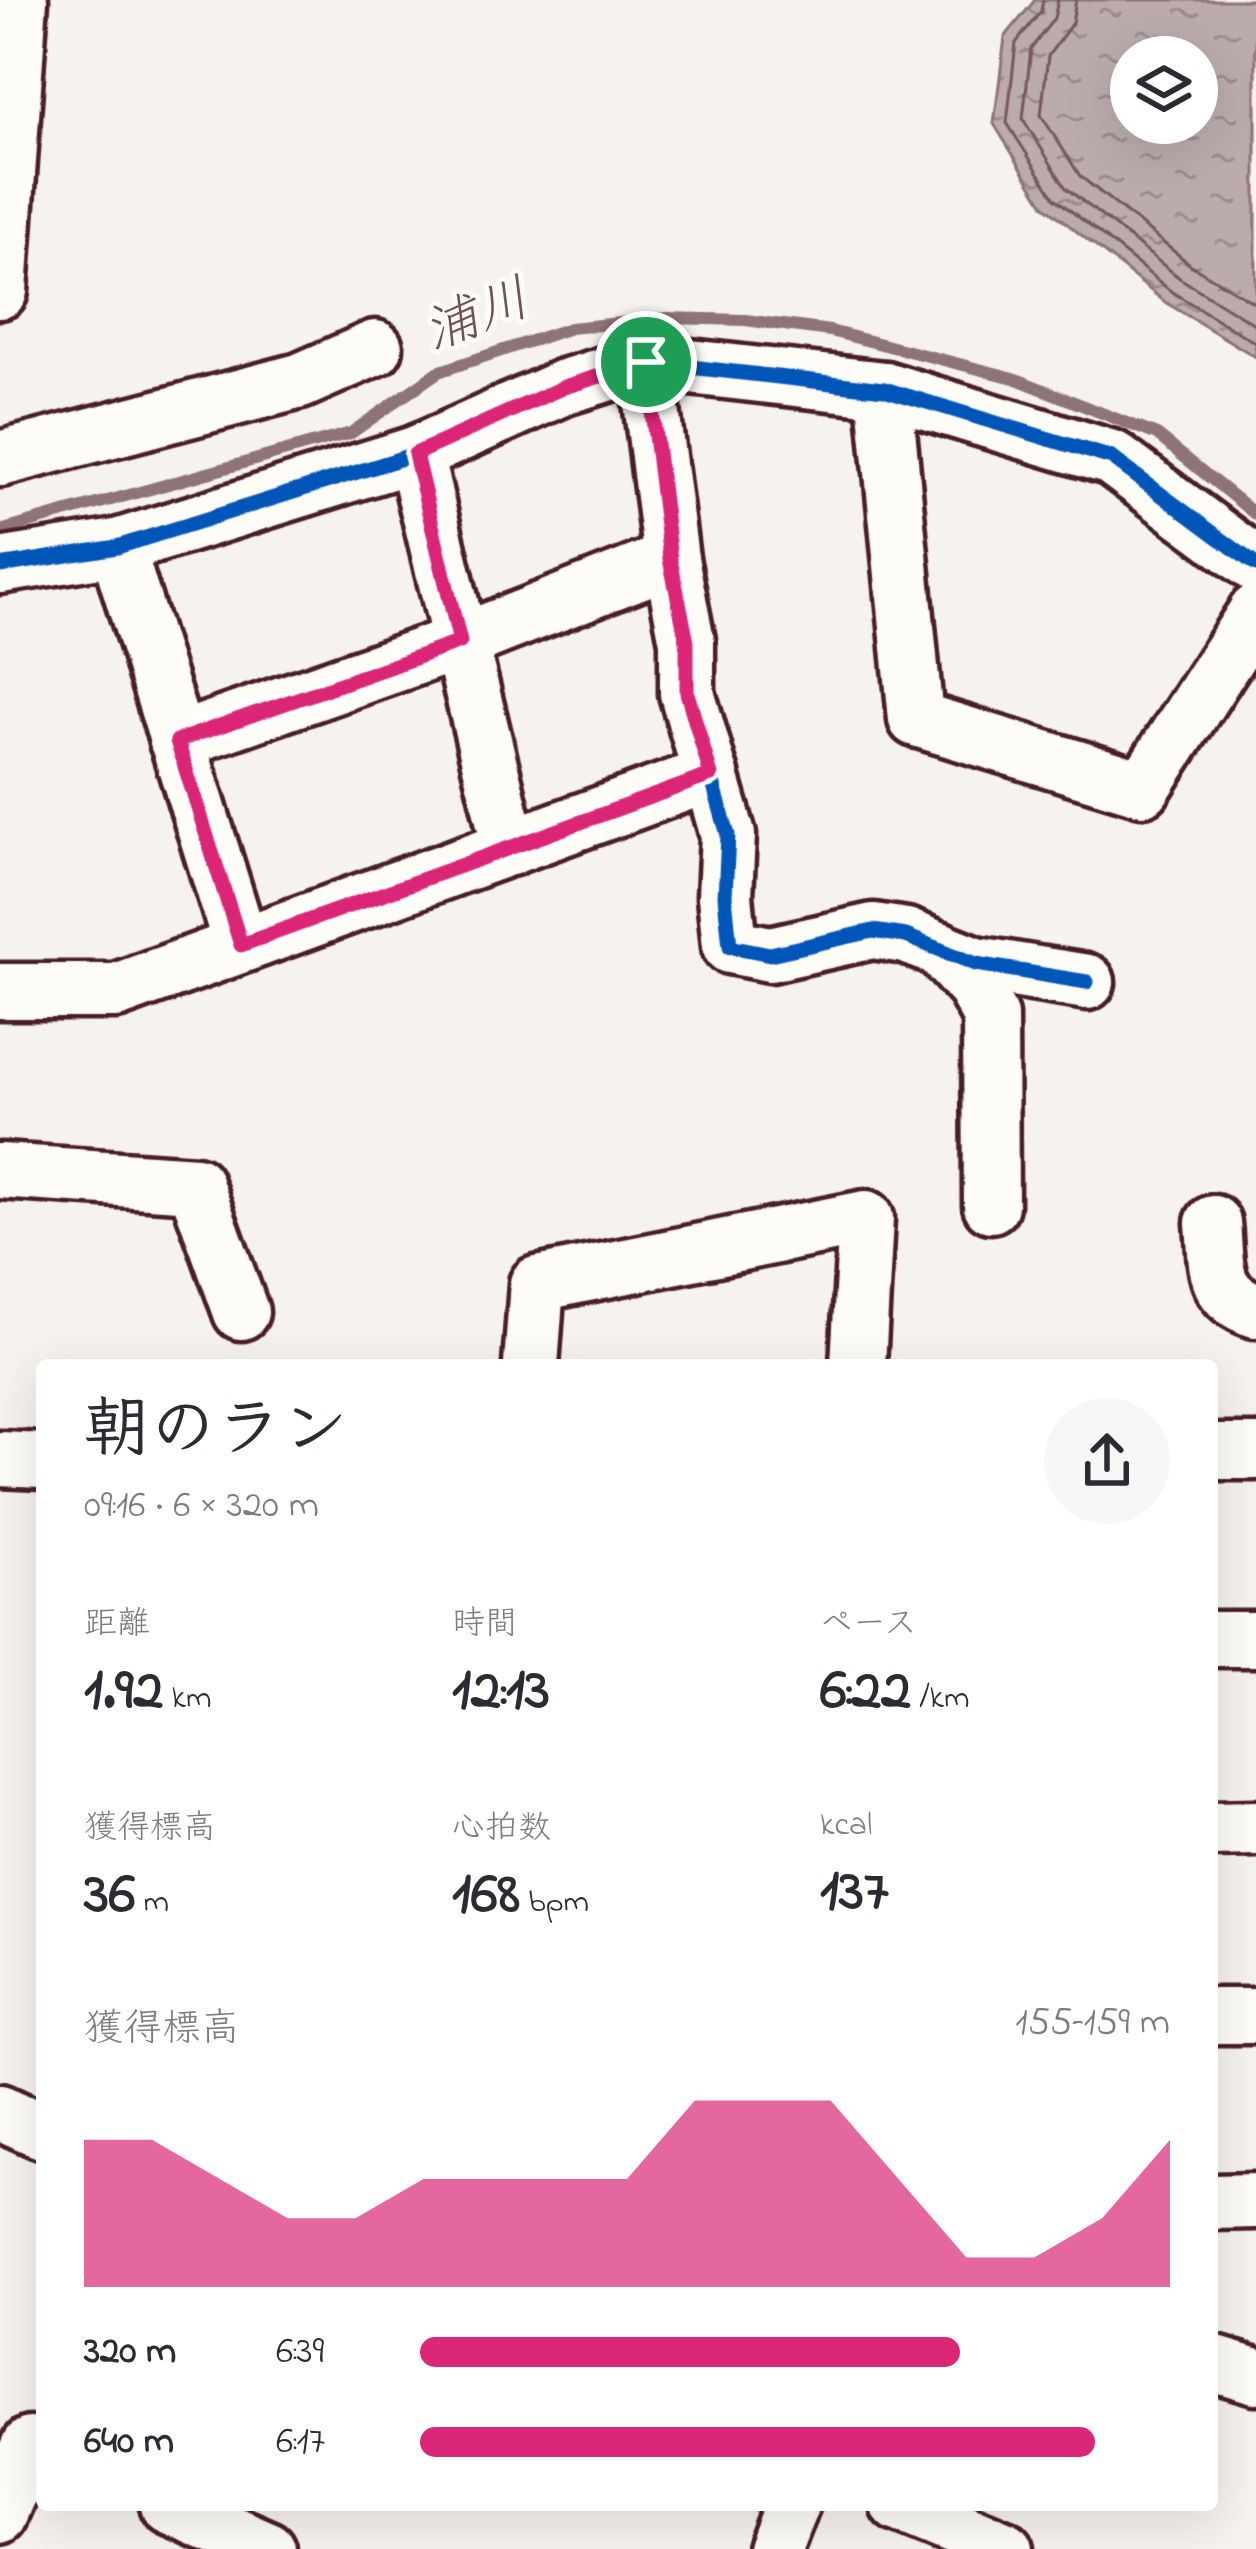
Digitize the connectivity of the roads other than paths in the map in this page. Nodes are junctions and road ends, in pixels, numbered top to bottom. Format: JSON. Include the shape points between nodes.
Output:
{"nodes":[{"id":1,"x":20,"y":0,"type":"edge"},
{"id":2,"x":0,"y":291,"type":"edge"},
{"id":3,"x":375,"y":348,"type":"dead end"},
{"id":4,"x":646,"y":362,"type":"junction"},
{"id":5,"x":884,"y":389,"type":"junction"},
{"id":6,"x":415,"y":454,"type":"junction"},
{"id":7,"x":0,"y":459,"type":"edge"},
{"id":8,"x":116,"y":547,"type":"junction"},
{"id":9,"x":670,"y":559,"type":"junction"},
{"id":10,"x":1256,"y":565,"type":"edge"},
{"id":11,"x":0,"y":566,"type":"edge"},
{"id":12,"x":1256,"y":612,"type":"edge"},
{"id":13,"x":460,"y":642,"type":"junction"},
{"id":14,"x":177,"y":741,"type":"junction"},
{"id":15,"x":711,"y":775,"type":"junction"},
{"id":16,"x":509,"y":848,"type":"junction"},
{"id":17,"x":241,"y":945,"type":"junction"},
{"id":18,"x":939,"y":950,"type":"junction"},
{"id":19,"x":1087,"y":982,"type":"dead end"},
{"id":20,"x":0,"y":992,"type":"edge"},
{"id":21,"x":0,"y":1172,"type":"edge"},
{"id":22,"x":992,"y":1205,"type":"dead end"},
{"id":23,"x":1213,"y":1223,"type":"dead end"},
{"id":24,"x":1256,"y":1310,"type":"edge"},
{"id":25,"x":241,"y":1312,"type":"dead end"},
{"id":26,"x":531,"y":1359,"type":"edge"},
{"id":27,"x":858,"y":1359,"type":"edge"},
{"id":28,"x":1218,"y":1452,"type":"edge"},
{"id":29,"x":1256,"y":1452,"type":"edge"},
{"id":30,"x":0,"y":1459,"type":"edge"},
{"id":31,"x":36,"y":1461,"type":"edge"},
{"id":32,"x":1218,"y":1639,"type":"edge"},
{"id":33,"x":1256,"y":1639,"type":"edge"},
{"id":34,"x":1218,"y":1828,"type":"edge"},
{"id":35,"x":1256,"y":1828,"type":"edge"},
{"id":36,"x":1218,"y":2016,"type":"edge"},
{"id":37,"x":1256,"y":2016,"type":"edge"},
{"id":38,"x":0,"y":2112,"type":"edge"},
{"id":39,"x":36,"y":2128,"type":"edge"},
{"id":40,"x":1256,"y":2201,"type":"edge"},
{"id":41,"x":1218,"y":2202,"type":"edge"},
{"id":42,"x":1218,"y":2365,"type":"edge"},
{"id":43,"x":1256,"y":2376,"type":"edge"},
{"id":44,"x":36,"y":2448,"type":"edge"},
{"id":45,"x":181,"y":2511,"type":"edge"},
{"id":46,"x":788,"y":2511,"type":"edge"},
{"id":47,"x":914,"y":2511,"type":"edge"},
{"id":48,"x":0,"y":2515,"type":"edge"},
{"id":49,"x":268,"y":2549,"type":"edge"},
{"id":50,"x":774,"y":2549,"type":"edge"},
{"id":51,"x":1006,"y":2549,"type":"edge"}],
"edges":[{"from":1,"to":2,"type":"street"},
{"from":3,"to":7,"type":"street","via":[[300,381]]},
{"from":4,"to":5,"type":"street"},
{"from":4,"to":6,"type":"street","via":[[564,387]]},
{"from":4,"to":9,"type":"street"},
{"from":5,"to":10,"type":"street","via":[[1112,458]]},
{"from":5,"to":12,"type":"street","via":[[916,718],[1143,788]]},
{"from":6,"to":8,"type":"street"},
{"from":6,"to":13,"type":"street"},
{"from":8,"to":11,"type":"street"},
{"from":8,"to":14,"type":"street"},
{"from":9,"to":13,"type":"street"},
{"from":9,"to":15,"type":"street","via":[[687,641],[687,693]]},
{"from":13,"to":14,"type":"street"},
{"from":13,"to":16,"type":"street"},
{"from":14,"to":17,"type":"street"},
{"from":15,"to":16,"type":"street"},
{"from":15,"to":18,"type":"street","via":[[728,835],[730,946],[770,954],[873,932]]},
{"from":16,"to":17,"type":"street"},
{"from":17,"to":20,"type":"street","via":[[116,991]]},
{"from":18,"to":19,"type":"street"},
{"from":18,"to":22,"type":"street","via":[[990,1016]]},
{"from":21,"to":25,"type":"street","via":[[195,1184]]},
{"from":23,"to":24,"type":"street","via":[[1219,1284],[1234,1303]]},
{"from":26,"to":27,"type":"street","via":[[537,1284],[866,1218]]},
{"from":28,"to":29,"type":"street"},
{"from":30,"to":31,"type":"street"},
{"from":32,"to":33,"type":"street"},
{"from":34,"to":35,"type":"street"},
{"from":36,"to":37,"type":"street"},
{"from":38,"to":39,"type":"street"},
{"from":40,"to":41,"type":"street"},
{"from":42,"to":43,"type":"street"},
{"from":44,"to":48,"type":"street","via":[[30,2445]]},
{"from":45,"to":49,"type":"street"},
{"from":46,"to":50,"type":"street"},
{"from":47,"to":51,"type":"street"}]}
